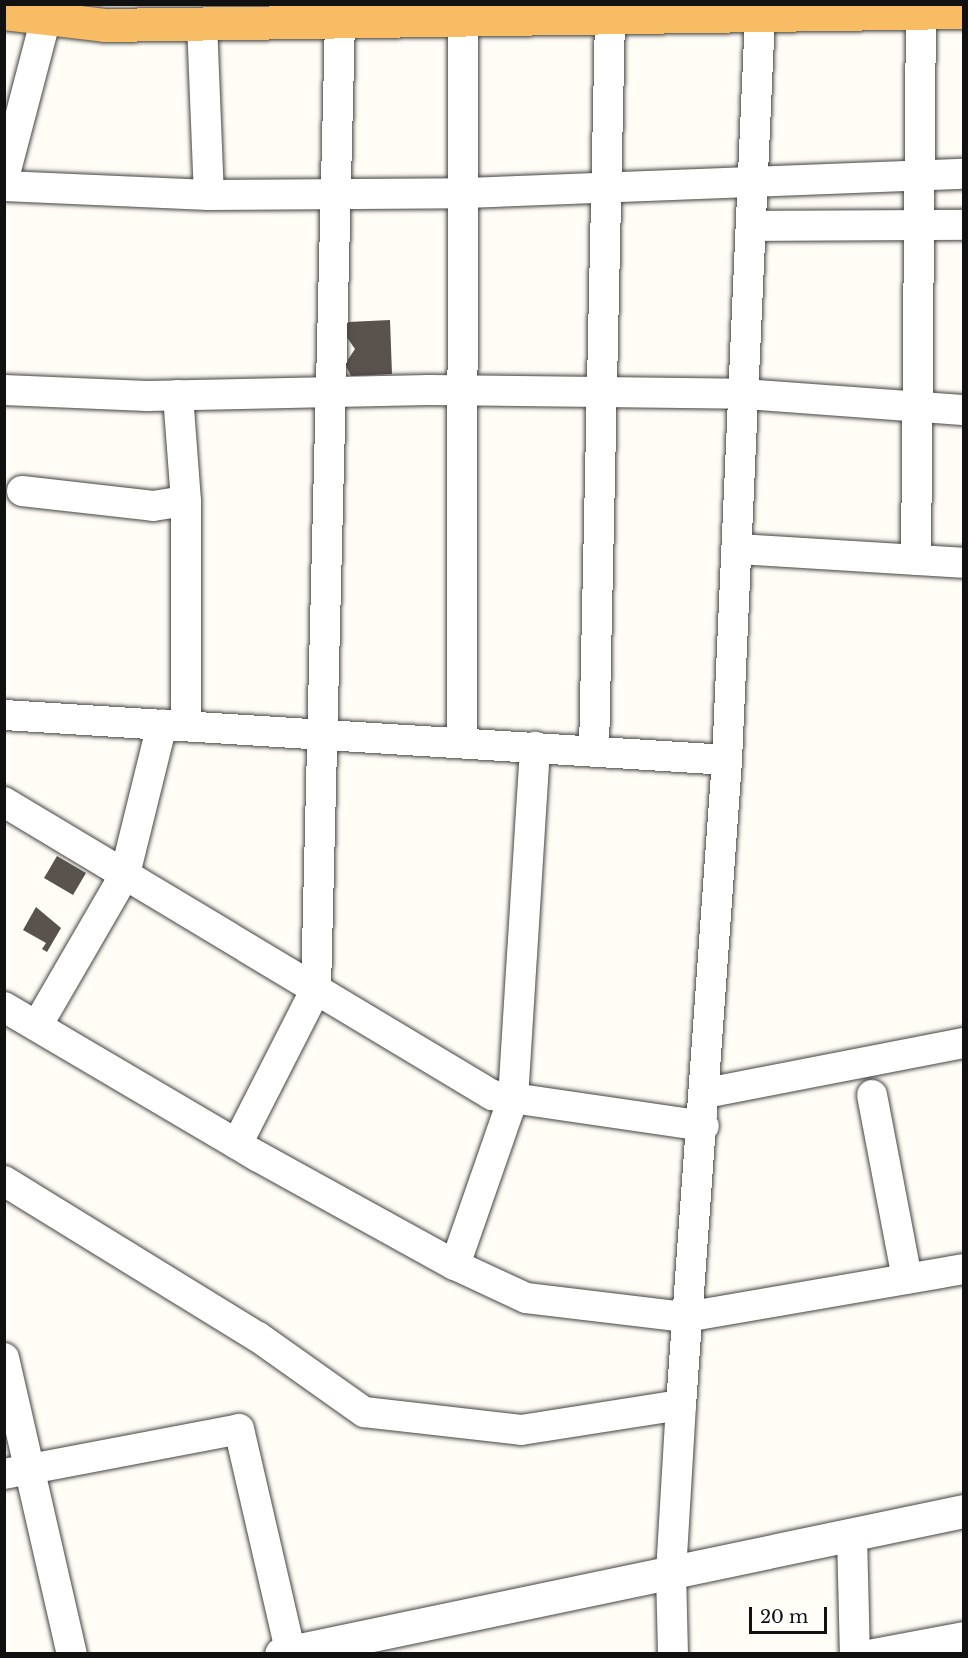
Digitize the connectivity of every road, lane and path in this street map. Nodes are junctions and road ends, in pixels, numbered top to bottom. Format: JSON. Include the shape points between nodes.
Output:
{"nodes":[{"id":1,"x":4,"y":7,"type":"edge"},
{"id":2,"x":38,"y":11,"type":"edge"},
{"id":3,"x":963,"y":12,"type":"edge"},
{"id":4,"x":4,"y":13,"type":"edge"},
{"id":5,"x":921,"y":13,"type":"junction"},
{"id":6,"x":760,"y":17,"type":"junction"},
{"id":7,"x":340,"y":19,"type":"junction"},
{"id":8,"x":610,"y":19,"type":"junction"},
{"id":9,"x":463,"y":20,"type":"junction"},
{"id":10,"x":202,"y":23,"type":"junction"},
{"id":11,"x":963,"y":174,"type":"edge"},
{"id":12,"x":918,"y":176,"type":"junction"},
{"id":13,"x":4,"y":178,"type":"edge"},
{"id":14,"x":755,"y":182,"type":"junction"},
{"id":15,"x":4,"y":186,"type":"edge"},
{"id":16,"x":604,"y":188,"type":"junction"},
{"id":17,"x":465,"y":193,"type":"junction"},
{"id":18,"x":335,"y":194,"type":"junction"},
{"id":19,"x":209,"y":195,"type":"junction"},
{"id":20,"x":918,"y":225,"type":"junction"},
{"id":21,"x":963,"y":225,"type":"edge"},
{"id":22,"x":753,"y":226,"type":"junction"},
{"id":23,"x":4,"y":390,"type":"edge"},
{"id":24,"x":464,"y":390,"type":"junction"},
{"id":25,"x":334,"y":392,"type":"junction"},
{"id":26,"x":601,"y":392,"type":"junction"},
{"id":27,"x":744,"y":394,"type":"junction"},
{"id":28,"x":178,"y":395,"type":"junction"},
{"id":29,"x":920,"y":406,"type":"junction"},
{"id":30,"x":963,"y":410,"type":"edge"},
{"id":31,"x":22,"y":491,"type":"dead end"},
{"id":32,"x":186,"y":501,"type":"junction"},
{"id":33,"x":737,"y":549,"type":"junction"},
{"id":34,"x":916,"y":560,"type":"junction"},
{"id":35,"x":963,"y":563,"type":"edge"},
{"id":36,"x":4,"y":715,"type":"edge"},
{"id":37,"x":174,"y":725,"type":"junction"},
{"id":38,"x":320,"y":734,"type":"junction"},
{"id":39,"x":462,"y":743,"type":"junction"},
{"id":40,"x":535,"y":747,"type":"junction"},
{"id":41,"x":594,"y":751,"type":"junction"},
{"id":42,"x":727,"y":760,"type":"junction"},
{"id":43,"x":4,"y":801,"type":"edge"},
{"id":44,"x":125,"y":874,"type":"junction"},
{"id":45,"x":316,"y":989,"type":"junction"},
{"id":46,"x":4,"y":1006,"type":"edge"},
{"id":47,"x":37,"y":1026,"type":"junction"},
{"id":48,"x":963,"y":1043,"type":"edge"},
{"id":49,"x":706,"y":1093,"type":"junction"},
{"id":50,"x":872,"y":1095,"type":"dead end"},
{"id":51,"x":513,"y":1098,"type":"junction"},
{"id":52,"x":704,"y":1126,"type":"junction"},
{"id":53,"x":237,"y":1144,"type":"junction"},
{"id":54,"x":4,"y":1181,"type":"edge"},
{"id":55,"x":455,"y":1265,"type":"junction"},
{"id":56,"x":963,"y":1269,"type":"edge"},
{"id":57,"x":907,"y":1279,"type":"junction"},
{"id":58,"x":686,"y":1317,"type":"junction"},
{"id":59,"x":4,"y":1358,"type":"edge"},
{"id":60,"x":681,"y":1405,"type":"junction"},
{"id":61,"x":17,"y":1471,"type":"edge"},
{"id":62,"x":963,"y":1511,"type":"edge"},
{"id":63,"x":852,"y":1535,"type":"junction"},
{"id":64,"x":671,"y":1573,"type":"junction"},
{"id":65,"x":963,"y":1638,"type":"edge"},
{"id":66,"x":72,"y":1653,"type":"edge"},
{"id":67,"x":288,"y":1653,"type":"edge"},
{"id":68,"x":669,"y":1653,"type":"edge"},
{"id":69,"x":855,"y":1653,"type":"edge"},
{"id":70,"x":874,"y":1653,"type":"edge"}],
"edges":[{"from":1,"to":2,"type":"highway"},
{"from":2,"to":4,"type":"highway"},
{"from":2,"to":10,"type":"highway","via":[[104,26]]},
{"from":2,"to":13,"type":"street"},
{"from":3,"to":5,"type":"highway"},
{"from":5,"to":6,"type":"highway"},
{"from":5,"to":12,"type":"street"},
{"from":6,"to":8,"type":"highway"},
{"from":6,"to":14,"type":"street"},
{"from":7,"to":9,"type":"highway"},
{"from":7,"to":10,"type":"highway"},
{"from":7,"to":18,"type":"street"},
{"from":8,"to":9,"type":"highway"},
{"from":8,"to":16,"type":"street"},
{"from":9,"to":17,"type":"street"},
{"from":10,"to":19,"type":"street"},
{"from":11,"to":12,"type":"street"},
{"from":12,"to":14,"type":"street"},
{"from":12,"to":20,"type":"street"},
{"from":14,"to":16,"type":"street"},
{"from":14,"to":22,"type":"street"},
{"from":15,"to":19,"type":"street"},
{"from":16,"to":17,"type":"street"},
{"from":16,"to":26,"type":"street"},
{"from":17,"to":18,"type":"street"},
{"from":17,"to":24,"type":"street"},
{"from":18,"to":19,"type":"street"},
{"from":18,"to":25,"type":"street"},
{"from":20,"to":21,"type":"street"},
{"from":20,"to":22,"type":"street"},
{"from":20,"to":29,"type":"street"},
{"from":22,"to":27,"type":"street"},
{"from":23,"to":28,"type":"street"},
{"from":24,"to":25,"type":"street"},
{"from":24,"to":26,"type":"street"},
{"from":24,"to":39,"type":"street"},
{"from":25,"to":28,"type":"street"},
{"from":25,"to":38,"type":"street"},
{"from":26,"to":27,"type":"street"},
{"from":26,"to":41,"type":"street"},
{"from":27,"to":29,"type":"street"},
{"from":27,"to":33,"type":"street"},
{"from":28,"to":32,"type":"street"},
{"from":29,"to":30,"type":"street"},
{"from":29,"to":34,"type":"street"},
{"from":31,"to":32,"type":"street","via":[[153,506]]},
{"from":32,"to":37,"type":"street"},
{"from":33,"to":34,"type":"street"},
{"from":33,"to":42,"type":"street"},
{"from":34,"to":35,"type":"street"},
{"from":36,"to":37,"type":"street"},
{"from":37,"to":38,"type":"street"},
{"from":37,"to":44,"type":"street"},
{"from":38,"to":39,"type":"street"},
{"from":38,"to":45,"type":"street"},
{"from":39,"to":40,"type":"street"},
{"from":40,"to":41,"type":"street"},
{"from":40,"to":51,"type":"street"},
{"from":41,"to":42,"type":"street"},
{"from":42,"to":49,"type":"street"},
{"from":43,"to":44,"type":"street"},
{"from":44,"to":45,"type":"street"},
{"from":44,"to":47,"type":"street"},
{"from":45,"to":51,"type":"street","via":[[492,1095]]},
{"from":45,"to":53,"type":"street"},
{"from":46,"to":47,"type":"street"},
{"from":47,"to":53,"type":"street"},
{"from":48,"to":49,"type":"street"},
{"from":49,"to":52,"type":"street"},
{"from":50,"to":57,"type":"street"},
{"from":51,"to":52,"type":"street"},
{"from":51,"to":55,"type":"street"},
{"from":52,"to":58,"type":"street"},
{"from":53,"to":55,"type":"street"},
{"from":54,"to":60,"type":"street","via":[[258,1338],[364,1412],[521,1430]]},
{"from":55,"to":58,"type":"street","via":[[526,1298]]},
{"from":56,"to":57,"type":"street"},
{"from":57,"to":58,"type":"street"},
{"from":58,"to":60,"type":"street"},
{"from":59,"to":61,"type":"street"},
{"from":60,"to":64,"type":"street"},
{"from":61,"to":66,"type":"street"},
{"from":61,"to":67,"type":"street","via":[[240,1429]]},
{"from":62,"to":63,"type":"street"},
{"from":63,"to":64,"type":"street"},
{"from":63,"to":69,"type":"street"},
{"from":64,"to":67,"type":"street"},
{"from":64,"to":68,"type":"street"},
{"from":65,"to":70,"type":"street"}]}
